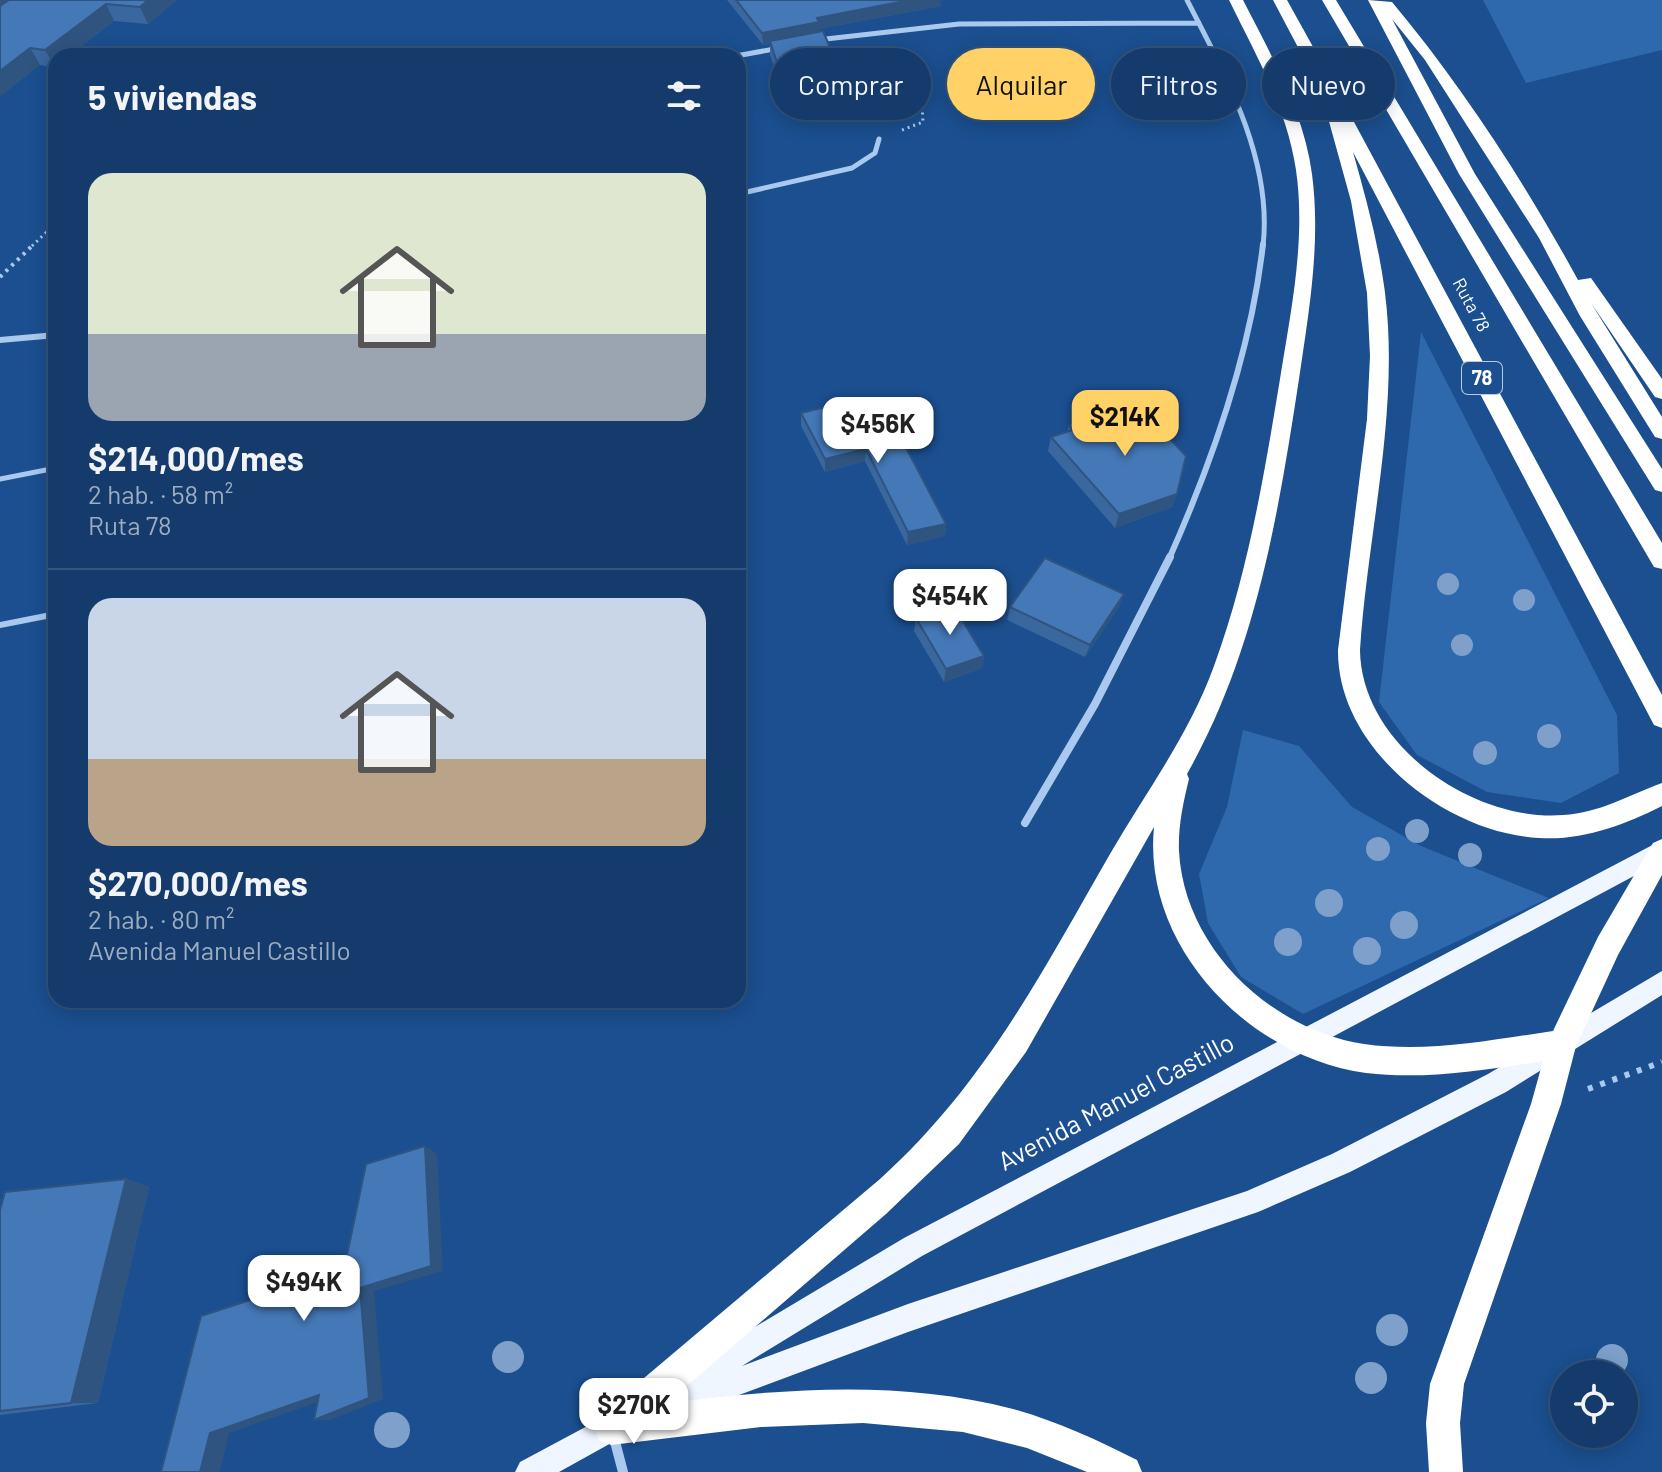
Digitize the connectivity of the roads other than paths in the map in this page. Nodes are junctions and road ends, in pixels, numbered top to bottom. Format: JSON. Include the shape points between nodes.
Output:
{"nodes":[{"id":1,"x":1187,"y":0,"type":"edge"},
{"id":2,"x":1236,"y":0,"type":"edge"},
{"id":3,"x":1280,"y":0,"type":"edge"},
{"id":4,"x":1329,"y":0,"type":"edge"},
{"id":5,"x":1375,"y":0,"type":"edge"},
{"id":6,"x":1383,"y":0,"type":"edge"},
{"id":7,"x":1199,"y":23,"type":"junction"},
{"id":8,"x":811,"y":42,"type":"edge"},
{"id":9,"x":781,"y":47,"type":"edge"},
{"id":10,"x":1307,"y":48,"type":"edge"},
{"id":11,"x":746,"y":54,"type":"edge"},
{"id":12,"x":1336,"y":120,"type":"edge"},
{"id":13,"x":1346,"y":120,"type":"edge"},
{"id":14,"x":879,"y":139,"type":"road end"},
{"id":15,"x":746,"y":192,"type":"edge"},
{"id":16,"x":1547,"y":238,"type":"junction"},
{"id":17,"x":48,"y":336,"type":"edge"},
{"id":18,"x":0,"y":340,"type":"edge"},
{"id":19,"x":1662,"y":393,"type":"edge"},
{"id":20,"x":1662,"y":432,"type":"edge"},
{"id":21,"x":48,"y":470,"type":"edge"},
{"id":22,"x":0,"y":479,"type":"edge"},
{"id":23,"x":1662,"y":485,"type":"edge"},
{"id":24,"x":1662,"y":561,"type":"edge"},
{"id":25,"x":48,"y":616,"type":"edge"},
{"id":26,"x":0,"y":625,"type":"edge"},
{"id":27,"x":1662,"y":718,"type":"edge"},
{"id":28,"x":1182,"y":761,"type":"junction"},
{"id":29,"x":1662,"y":794,"type":"edge"},
{"id":30,"x":1025,"y":823,"type":"dead end"},
{"id":31,"x":1662,"y":851,"type":"edge"},
{"id":32,"x":1662,"y":982,"type":"edge"},
{"id":33,"x":1301,"y":1040,"type":"junction"},
{"id":34,"x":1562,"y":1044,"type":"junction"},
{"id":35,"x":611,"y":1428,"type":"junction"},
{"id":36,"x":530,"y":1472,"type":"edge"},
{"id":37,"x":623,"y":1472,"type":"edge"},
{"id":38,"x":1125,"y":1472,"type":"edge"},
{"id":39,"x":1446,"y":1472,"type":"edge"}],
"edges":[{"from":1,"to":7,"type":"street"},
{"from":2,"to":28,"type":"highway","via":[[1297,139],[1307,243],[1255,578],[1229,654]]},
{"from":3,"to":10,"type":"highway","name":"Ruta 78","number":"78"},
{"from":4,"to":24,"type":"highway","name":"Ruta 78"},
{"from":5,"to":23,"type":"highway","via":[[1467,174]]},
{"from":6,"to":16,"type":"highway","via":[[1431,58]]},
{"from":7,"to":8,"type":"street","via":[[918,26]]},
{"from":7,"to":30,"type":"street","via":[[1260,183],[1263,238],[1245,335],[1209,462],[1179,540],[1089,720]]},
{"from":9,"to":11,"type":"street"},
{"from":12,"to":29,"type":"highway","via":[[1366,231],[1379,322],[1375,425],[1349,667],[1362,711],[1376,734],[1426,781],[1500,820],[1547,827],[1590,824]]},
{"from":13,"to":27,"type":"highway","name":"Ruta 78","number":"78"},
{"from":14,"to":15,"type":"street","via":[[875,153],[852,168]]},
{"from":16,"to":19,"type":"highway","via":[[1589,286]]},
{"from":16,"to":20,"type":"highway"},
{"from":17,"to":18,"type":"street"},
{"from":21,"to":22,"type":"lane"},
{"from":25,"to":26,"type":"lane"},
{"from":28,"to":33,"type":"highway","via":[[1170,806],[1166,861],[1182,923],[1197,951],[1237,997]]},
{"from":28,"to":35,"type":"highway","via":[[1020,1036],[948,1133],[853,1223]]},
{"from":31,"to":33,"type":"main road","name":"Avenida Manuel Castillo"},
{"from":31,"to":34,"type":"highway","via":[[1608,946]]},
{"from":32,"to":34,"type":"main road","name":"Avenida Manuel Castillo"},
{"from":33,"to":34,"type":"highway","via":[[1395,1061]]},
{"from":33,"to":35,"type":"main road","name":"Avenida Manuel Castillo","via":[[913,1247]]},
{"from":34,"to":35,"type":"main road","name":"Avenida Manuel Castillo","via":[[1428,1121],[1249,1203],[908,1318]]},
{"from":34,"to":39,"type":"highway","via":[[1546,1104],[1447,1384]]},
{"from":35,"to":36,"type":"main road","name":"Avenida Manuel Castillo"},
{"from":35,"to":37,"type":"street"},
{"from":35,"to":38,"type":"highway","via":[[804,1406],[953,1413],[1068,1445]]}]}
